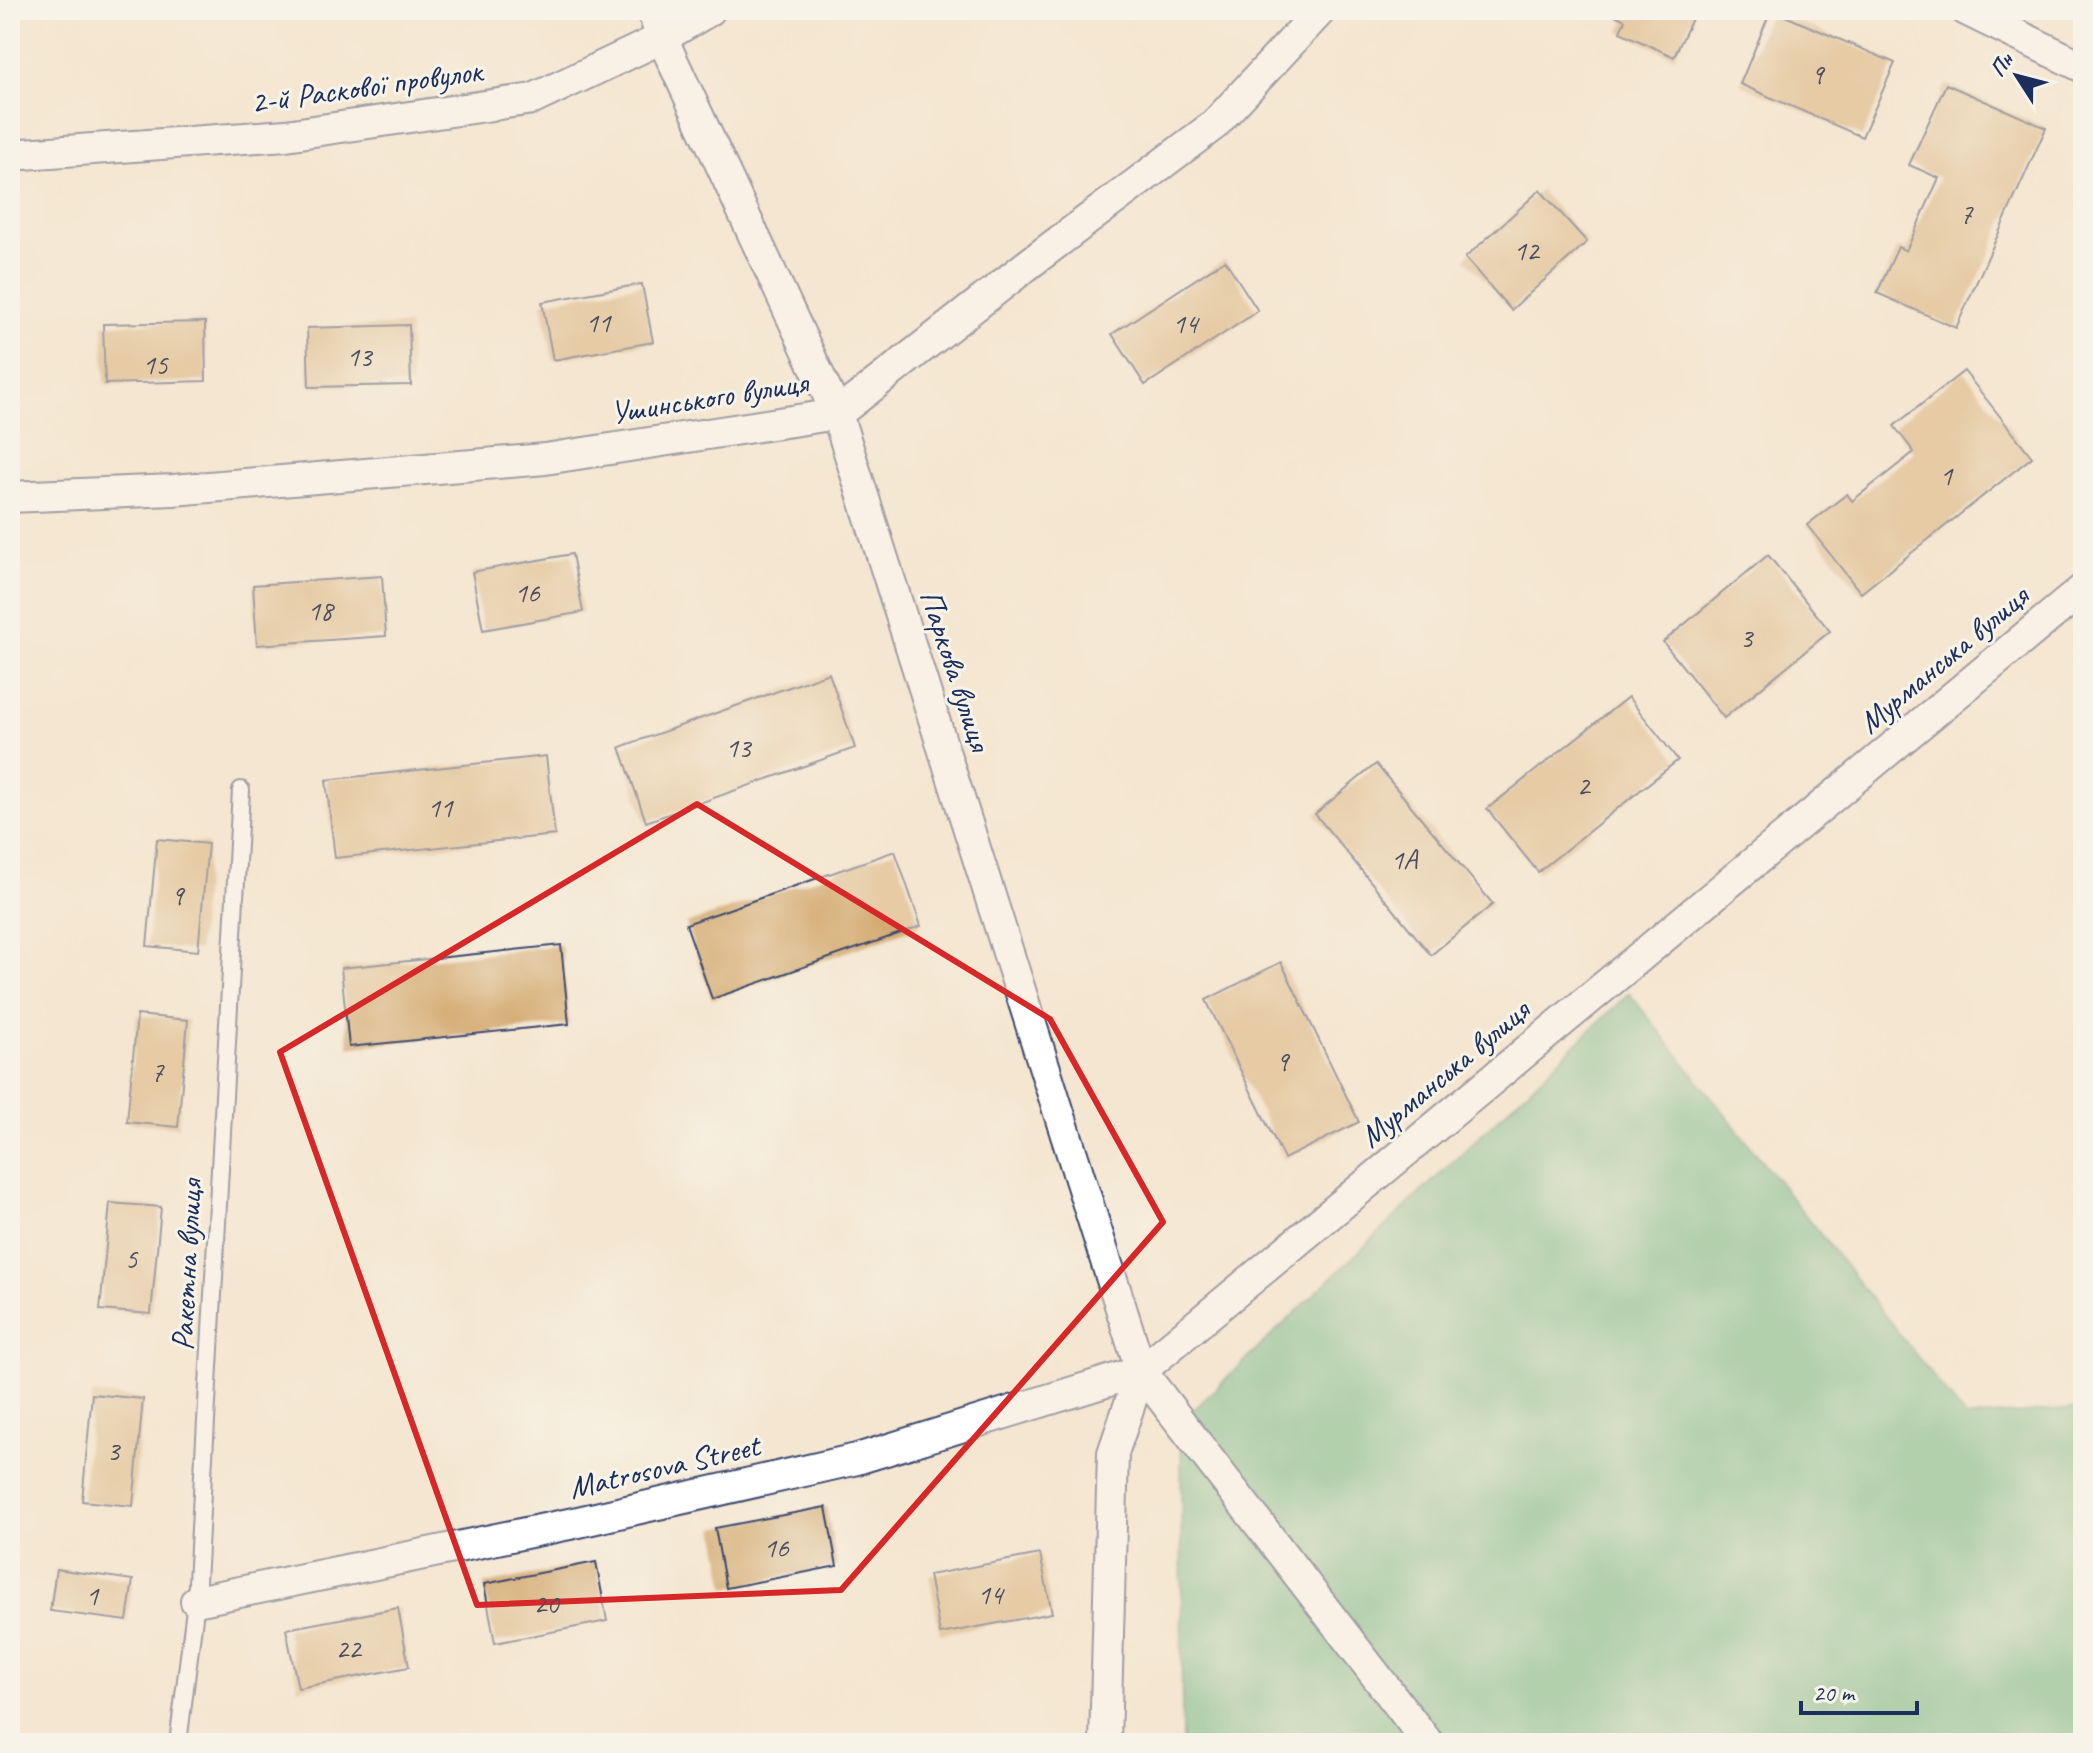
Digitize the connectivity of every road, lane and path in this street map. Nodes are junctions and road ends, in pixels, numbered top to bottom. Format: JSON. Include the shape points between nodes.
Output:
{"nodes":[{"id":1,"x":710,"y":10,"type":"edge"},
{"id":2,"x":1321,"y":10,"type":"edge"},
{"id":3,"x":1966,"y":10,"type":"edge"},
{"id":4,"x":657,"y":24,"type":"edge"},
{"id":5,"x":2083,"y":67,"type":"edge"},
{"id":6,"x":10,"y":155,"type":"edge"},
{"id":7,"x":837,"y":414,"type":"junction"},
{"id":8,"x":10,"y":497,"type":"edge"},
{"id":9,"x":2083,"y":589,"type":"edge"},
{"id":10,"x":241,"y":790,"type":"dead end"},
{"id":11,"x":1141,"y":1371,"type":"junction"},
{"id":12,"x":196,"y":1601,"type":"junction"},
{"id":13,"x":178,"y":1743,"type":"edge"},
{"id":14,"x":1105,"y":1743,"type":"edge"},
{"id":15,"x":1428,"y":1743,"type":"edge"}],
"edges":[{"from":1,"to":4,"type":"street","name":"2-й Раскової провулок"},
{"from":2,"to":7,"type":"street","name":"Ушинського вулиця","via":[[1214,125]]},
{"from":3,"to":5,"type":"street"},
{"from":4,"to":6,"type":"street","name":"2-й Раскової провулок","via":[[533,99],[286,135]]},
{"from":4,"to":7,"type":"street","name":"Паркова вулиця"},
{"from":7,"to":8,"type":"street","name":"Ушинського вулиця","via":[[545,459],[173,490]]},
{"from":7,"to":11,"type":"street","name":"Паркова вулиця"},
{"from":9,"to":11,"type":"street","name":"Мурманська вулиця"},
{"from":10,"to":12,"type":"lane","name":"Ракетна вулиця"},
{"from":11,"to":12,"type":"street","name":"Matrosova Street","via":[[857,1459]]},
{"from":11,"to":14,"type":"street","via":[[1113,1453]]},
{"from":11,"to":15,"type":"street"},
{"from":12,"to":13,"type":"lane","name":"Ракетна вулиця"}]}
